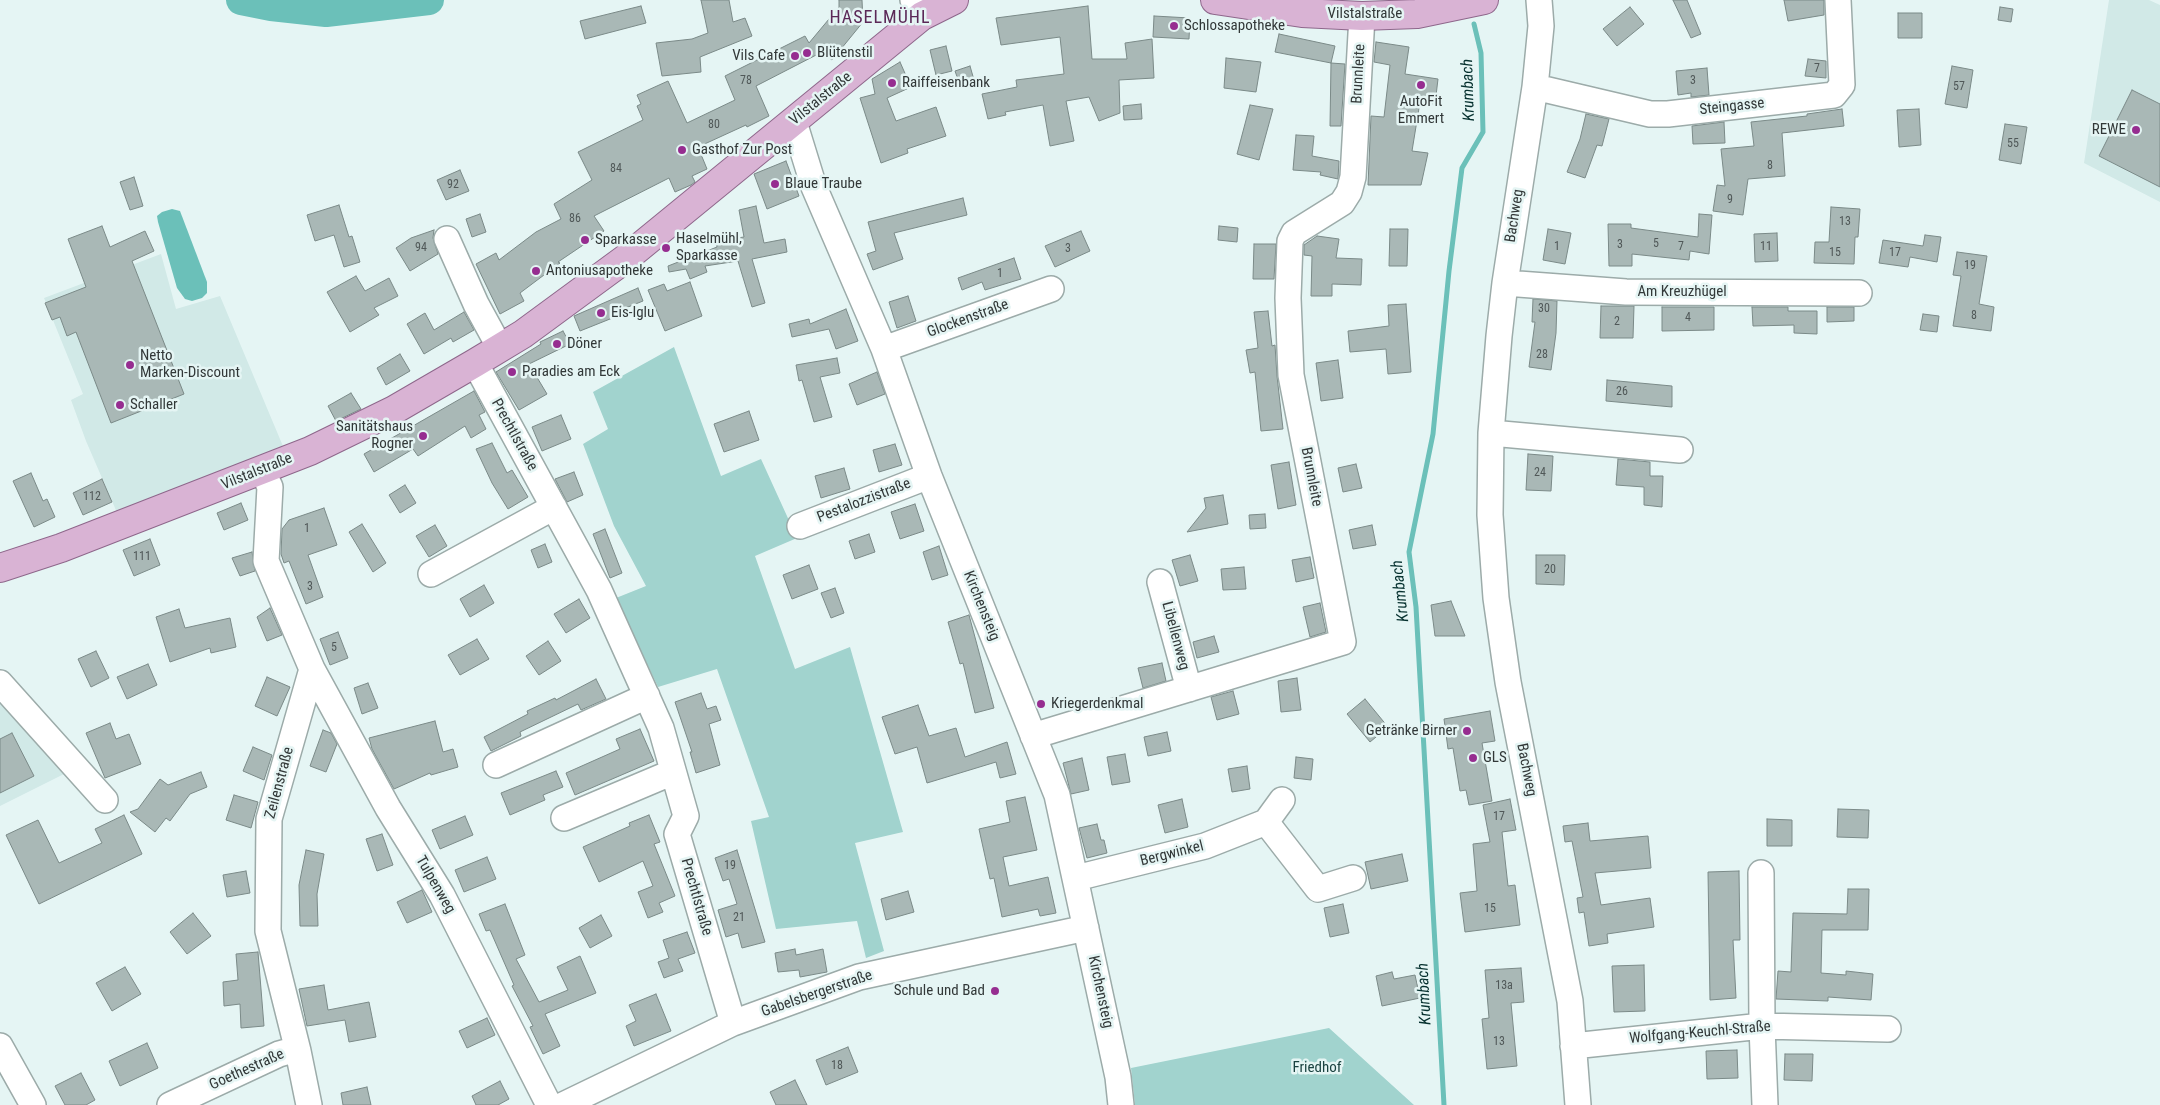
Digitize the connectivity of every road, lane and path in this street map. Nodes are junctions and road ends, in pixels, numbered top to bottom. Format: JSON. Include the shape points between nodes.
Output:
{"nodes":[{"id":1,"x":954,"y":0,"type":"edge"},
{"id":2,"x":1215,"y":0,"type":"edge"},
{"id":3,"x":1484,"y":0,"type":"edge"},
{"id":4,"x":1539,"y":0,"type":"edge"},
{"id":5,"x":1838,"y":0,"type":"edge"},
{"id":6,"x":917,"y":8,"type":"edge"},
{"id":7,"x":1362,"y":16,"type":"junction"},
{"id":8,"x":1535,"y":87,"type":"junction"},
{"id":9,"x":794,"y":122,"type":"junction"},
{"id":10,"x":447,"y":239,"type":"dead end"},
{"id":11,"x":1505,"y":283,"type":"junction"},
{"id":12,"x":1051,"y":289,"type":"dead end"},
{"id":13,"x":1858,"y":293,"type":"dead end"},
{"id":14,"x":500,"y":348,"type":"junction"},
{"id":15,"x":884,"y":349,"type":"junction"},
{"id":16,"x":475,"y":363,"type":"junction"},
{"id":17,"x":1490,"y":433,"type":"junction"},
{"id":18,"x":1680,"y":450,"type":"dead end"},
{"id":19,"x":262,"y":470,"type":"junction"},
{"id":20,"x":929,"y":476,"type":"junction"},
{"id":21,"x":554,"y":507,"type":"junction"},
{"id":22,"x":800,"y":526,"type":"dead end"},
{"id":23,"x":0,"y":568,"type":"edge"},
{"id":24,"x":431,"y":574,"type":"dead end"},
{"id":25,"x":1160,"y":582,"type":"dead end"},
{"id":26,"x":312,"y":669,"type":"junction"},
{"id":27,"x":0,"y":683,"type":"edge"},
{"id":28,"x":1189,"y":689,"type":"junction"},
{"id":29,"x":647,"y":696,"type":"junction"},
{"id":30,"x":1033,"y":736,"type":"junction"},
{"id":31,"x":496,"y":765,"type":"dead end"},
{"id":32,"x":673,"y":772,"type":"junction"},
{"id":33,"x":104,"y":800,"type":"dead end"},
{"id":34,"x":1282,"y":800,"type":"dead end"},
{"id":35,"x":564,"y":818,"type":"dead end"},
{"id":36,"x":1266,"y":822,"type":"junction"},
{"id":37,"x":1761,"y":872,"type":"dead end"},
{"id":38,"x":1076,"y":878,"type":"junction"},
{"id":39,"x":1353,"y":878,"type":"dead end"},
{"id":40,"x":1086,"y":928,"type":"junction"},
{"id":41,"x":732,"y":1023,"type":"junction"},
{"id":42,"x":1762,"y":1026,"type":"junction"},
{"id":43,"x":1888,"y":1028,"type":"dead end"},
{"id":44,"x":0,"y":1046,"type":"edge"},
{"id":45,"x":1573,"y":1046,"type":"junction"},
{"id":46,"x":298,"y":1049,"type":"junction"},
{"id":47,"x":32,"y":1105,"type":"edge"},
{"id":48,"x":170,"y":1105,"type":"edge"},
{"id":49,"x":309,"y":1105,"type":"edge"},
{"id":50,"x":549,"y":1105,"type":"edge"},
{"id":51,"x":564,"y":1105,"type":"edge"},
{"id":52,"x":1121,"y":1105,"type":"edge"},
{"id":53,"x":1578,"y":1105,"type":"edge"},
{"id":54,"x":1765,"y":1105,"type":"edge"}],
"edges":[{"from":1,"to":6,"type":"main road","name":"Vilstalstraße"},
{"from":2,"to":7,"type":"main road","name":"Vilstalstraße","via":[[1302,13]]},
{"from":3,"to":7,"type":"main road","name":"Vilstalstraße","via":[[1417,14]]},
{"from":4,"to":8,"type":"street","name":"Bachweg"},
{"from":5,"to":8,"type":"street","name":"Steingasse","via":[[1842,85],[1834,95],[1650,114]]},
{"from":6,"to":9,"type":"main road","name":"Vilstalstraße"},
{"from":7,"to":28,"type":"street","name":"Brunnleite","via":[[1353,177],[1342,203],[1294,233],[1290,241],[1288,298],[1291,375],[1343,642]]},
{"from":8,"to":11,"type":"street","name":"Bachweg"},
{"from":9,"to":14,"type":"main road","name":"Vilstalstraße","via":[[625,259]]},
{"from":9,"to":15,"type":"street","name":"Kirchensteig","via":[[814,187]]},
{"from":10,"to":14,"type":"street"},
{"from":11,"to":13,"type":"street","name":"Am Kreuzhügel","via":[[1626,292]]},
{"from":11,"to":17,"type":"street","name":"Bachweg"},
{"from":12,"to":15,"type":"street","name":"Glockenstraße"},
{"from":14,"to":16,"type":"main road","name":"Vilstalstraße"},
{"from":15,"to":20,"type":"street","name":"Kirchensteig"},
{"from":16,"to":19,"type":"main road","name":"Vilstalstraße","via":[[394,410],[310,451]]},
{"from":16,"to":21,"type":"street","name":"Prechtlstraße"},
{"from":17,"to":18,"type":"street"},
{"from":17,"to":45,"type":"street","name":"Bachweg","via":[[1490,515],[1496,598],[1508,682],[1570,1002]]},
{"from":19,"to":23,"type":"main road","name":"Vilstalstraße"},
{"from":19,"to":26,"type":"street","via":[[270,488],[266,561]]},
{"from":20,"to":22,"type":"street","name":"Pestalozzistraße"},
{"from":20,"to":30,"type":"street","name":"Kirchensteig"},
{"from":21,"to":24,"type":"street"},
{"from":21,"to":29,"type":"street","name":"Prechtlstraße","via":[[599,590]]},
{"from":25,"to":28,"type":"street","name":"Libellenweg"},
{"from":26,"to":46,"type":"street","name":"Zeilenstraße","via":[[269,819],[268,931]]},
{"from":26,"to":50,"type":"street","name":"Tulpenweg","via":[[388,808],[442,895]]},
{"from":27,"to":33,"type":"street"},
{"from":28,"to":30,"type":"street","name":"Brunnleite"},
{"from":29,"to":31,"type":"street"},
{"from":29,"to":32,"type":"street","name":"Prechtlstraße","via":[[661,728]]},
{"from":30,"to":38,"type":"street","name":"Kirchensteig","via":[[1057,795]]},
{"from":32,"to":35,"type":"street"},
{"from":32,"to":41,"type":"street","name":"Prechtlstraße","via":[[686,816],[677,834]]},
{"from":34,"to":36,"type":"street"},
{"from":36,"to":38,"type":"street","name":"Bergwinkel","via":[[1205,846]]},
{"from":36,"to":39,"type":"street","via":[[1318,889]]},
{"from":37,"to":42,"type":"street"},
{"from":38,"to":40,"type":"street","name":"Kirchensteig"},
{"from":40,"to":41,"type":"street","name":"Gabelsbergerstraße","via":[[859,977]]},
{"from":40,"to":52,"type":"street","name":"Kirchensteig"},
{"from":41,"to":51,"type":"street","name":"Gabelsbergerstraße"},
{"from":42,"to":43,"type":"street","name":"Wolfgang-Keuchl-Straße"},
{"from":42,"to":45,"type":"street","name":"Wolfgang-Keuchl-Straße"},
{"from":42,"to":54,"type":"street"},
{"from":44,"to":47,"type":"street"},
{"from":45,"to":53,"type":"street","name":"Bachweg"},
{"from":46,"to":48,"type":"street","name":"Goethestraße","via":[[279,1054]]},
{"from":46,"to":49,"type":"street","name":"Zeilenstraße"}]}
